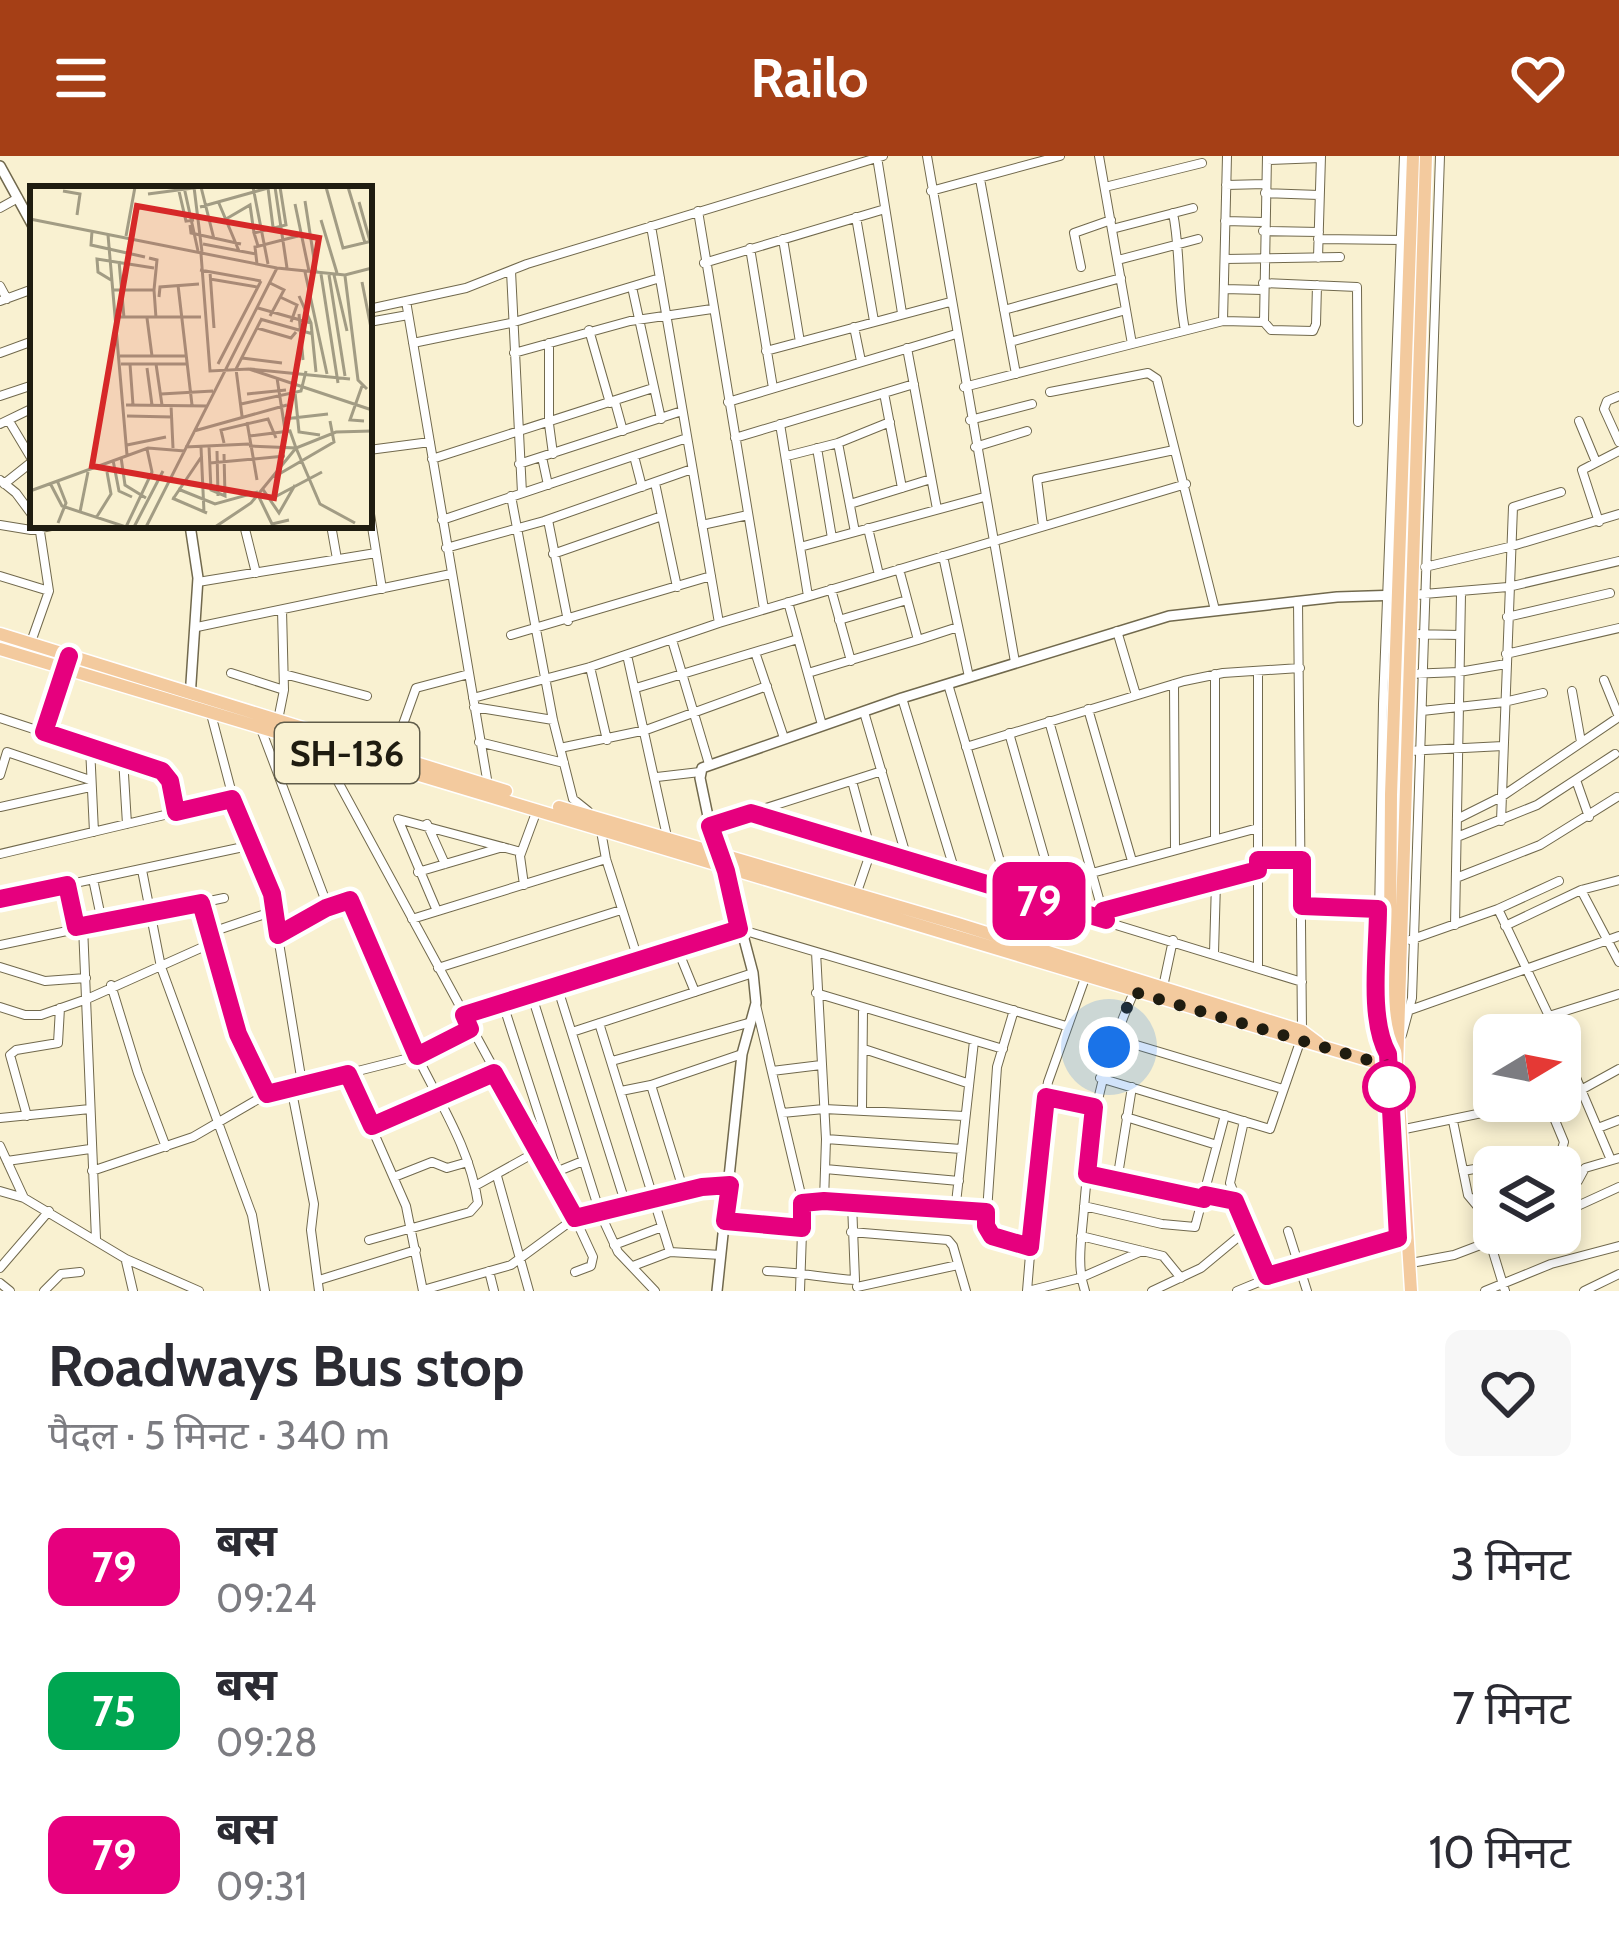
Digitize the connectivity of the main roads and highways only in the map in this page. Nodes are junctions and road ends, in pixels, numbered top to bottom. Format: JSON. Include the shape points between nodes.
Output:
{"nodes":[{"id":1,"x":1409,"y":156,"type":"edge"},
{"id":2,"x":1426,"y":156,"type":"edge"},
{"id":3,"x":1406,"y":595,"type":"junction"},
{"id":4,"x":0,"y":634,"type":"edge"},
{"id":5,"x":0,"y":650,"type":"edge"},
{"id":6,"x":126,"y":680,"type":"junction"},
{"id":7,"x":211,"y":704,"type":"junction"},
{"id":8,"x":318,"y":738,"type":"junction"},
{"id":9,"x":488,"y":789,"type":"junction"},
{"id":10,"x":599,"y":825,"type":"junction"},
{"id":11,"x":1301,"y":1037,"type":"junction"},
{"id":12,"x":1391,"y":1063,"type":"junction"},
{"id":13,"x":1407,"y":1291,"type":"edge"}],
"edges":[{"from":1,"to":3,"type":"main road","via":[[1400,426]]},
{"from":2,"to":3,"type":"main road","via":[[1419,568]]},
{"from":3,"to":12,"type":"main road","via":[[1391,795]]},
{"from":3,"to":12,"type":"main road","via":[[1416,674],[1407,941]]},
{"from":4,"to":6,"type":"main road","number":"SH-136"},
{"from":5,"to":6,"type":"main road","number":"SH-136"},
{"from":6,"to":7,"type":"main road","number":"SH-136"},
{"from":7,"to":8,"type":"main road","number":"SH-136"},
{"from":7,"to":8,"type":"main road","number":"SH-136"},
{"from":8,"to":9,"type":"main road","number":"SH-136"},
{"from":8,"to":9,"type":"main road","number":"SH-136"},
{"from":9,"to":10,"type":"main road","number":"SH-136"},
{"from":9,"to":10,"type":"main road","number":"SH-136"},
{"from":10,"to":11,"type":"main road","number":"SH-136","via":[[726,871]]},
{"from":10,"to":11,"type":"main road","number":"SH-136","via":[[998,937]]},
{"from":11,"to":12,"type":"main road","number":"SH-136"},
{"from":12,"to":13,"type":"main road"},
{"from":12,"to":13,"type":"main road"}]}
